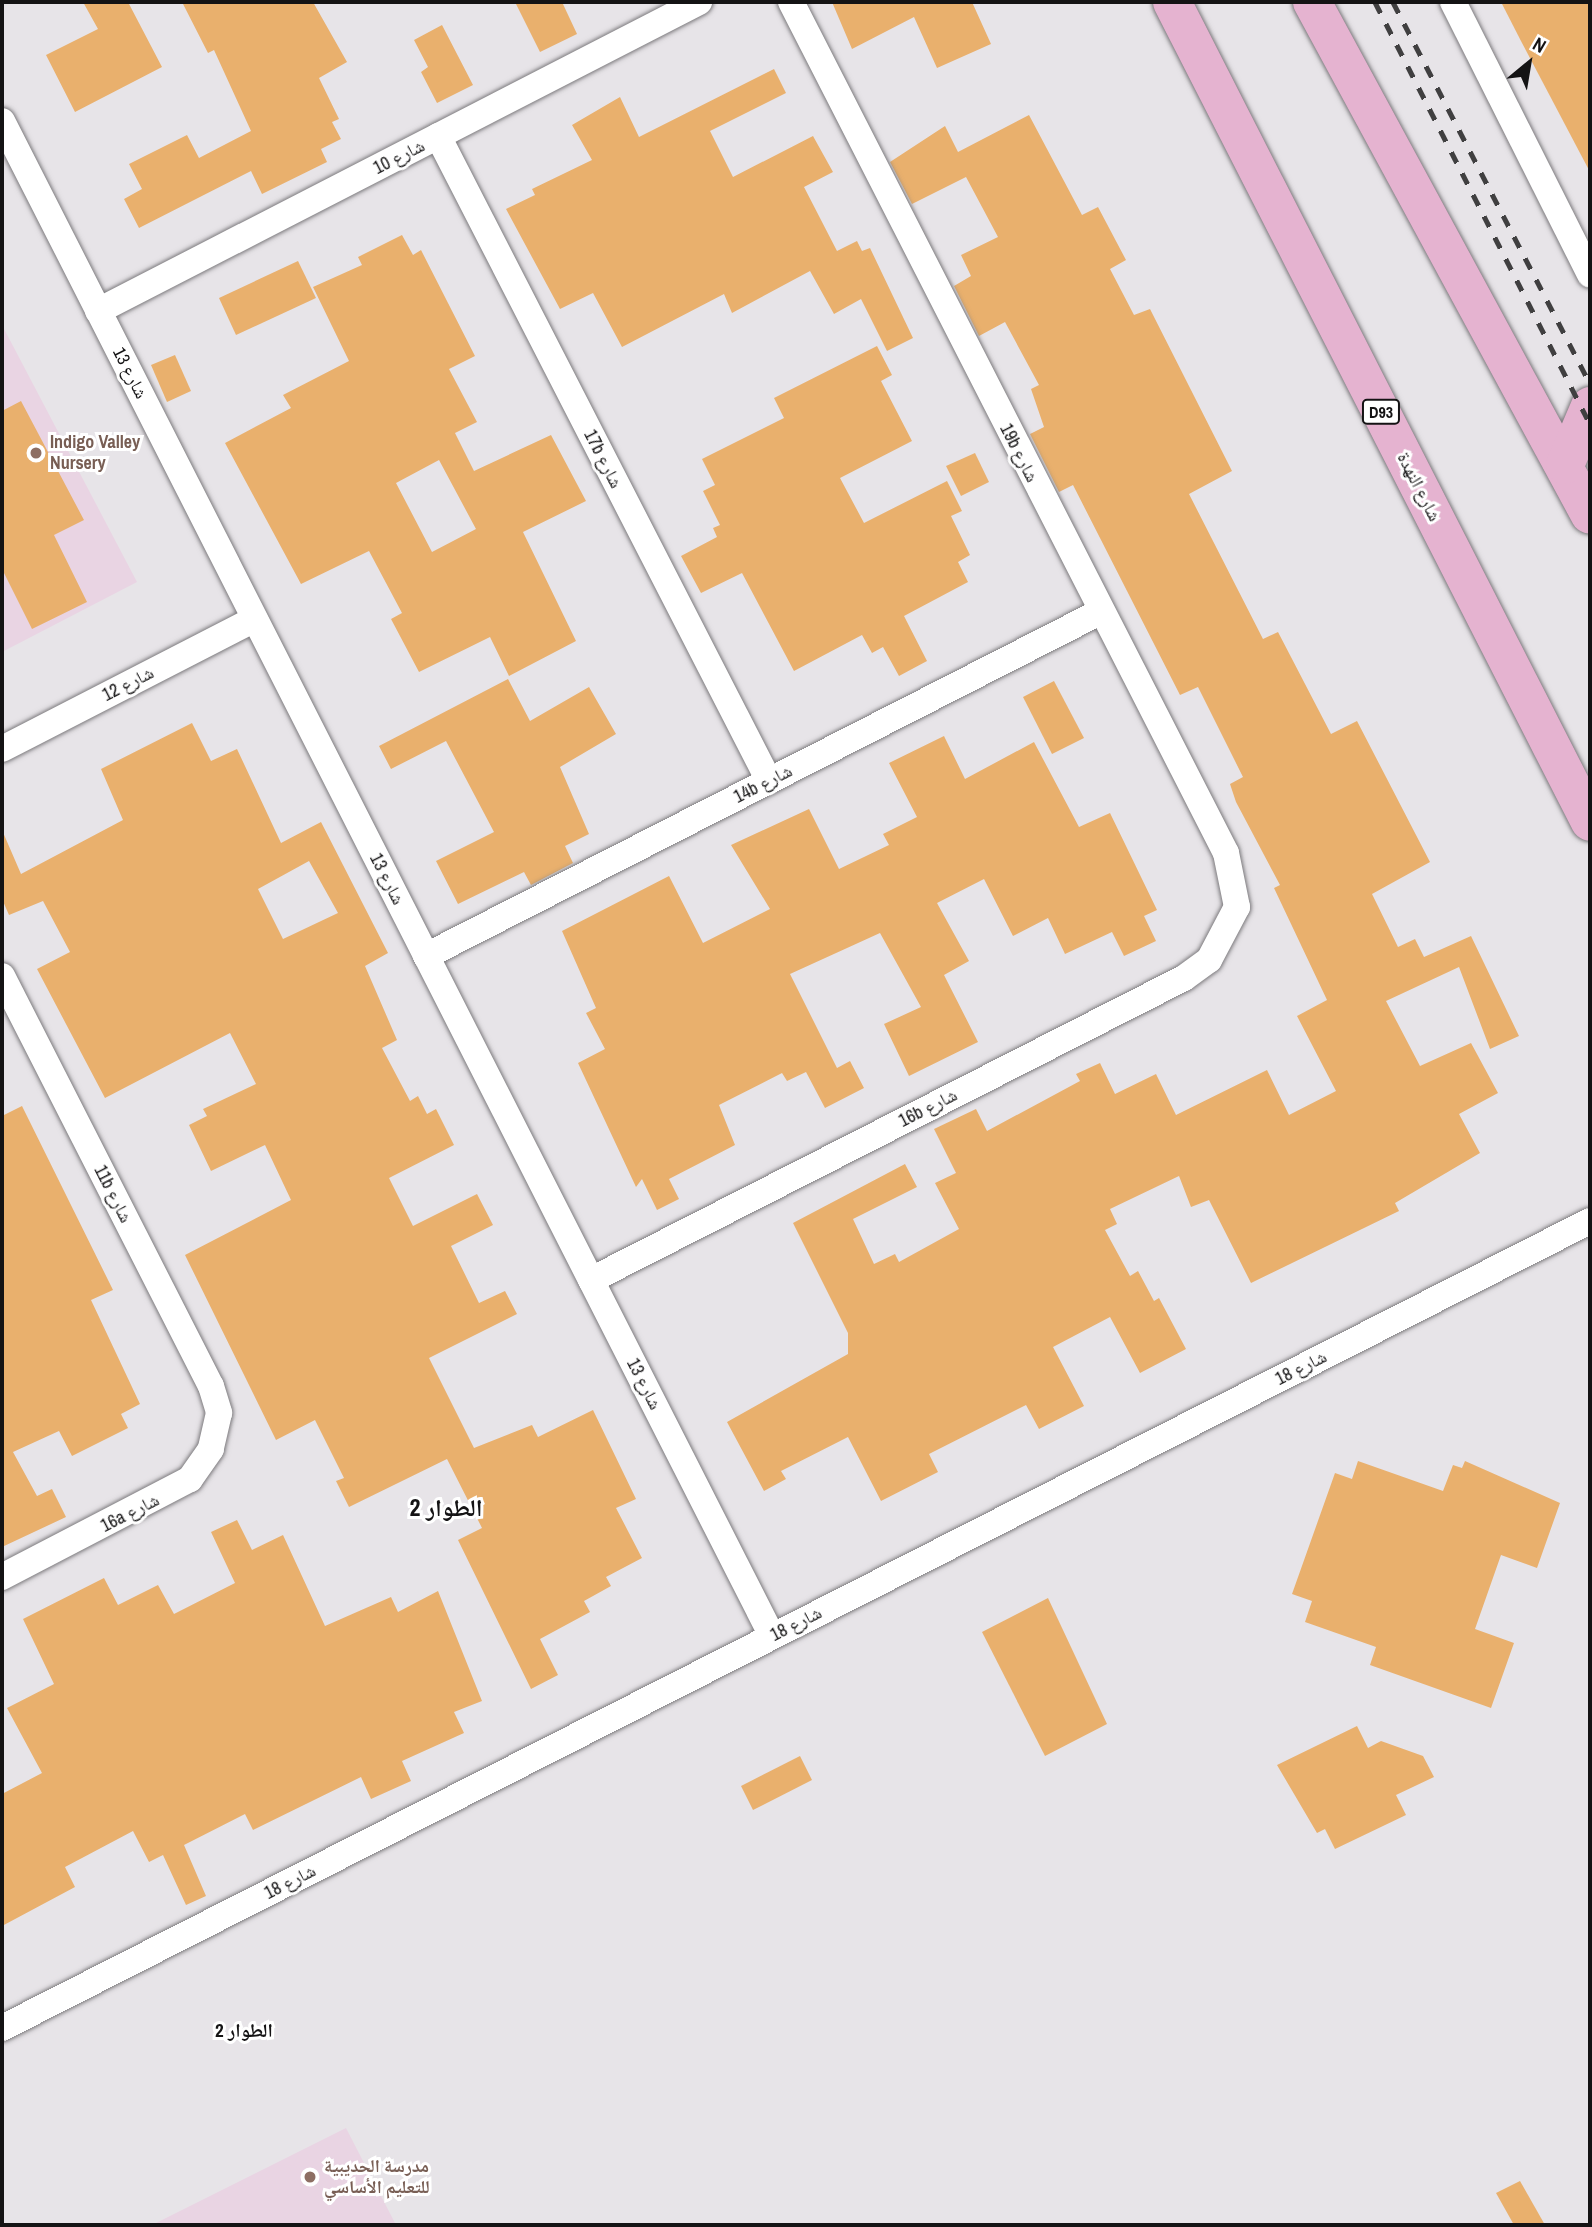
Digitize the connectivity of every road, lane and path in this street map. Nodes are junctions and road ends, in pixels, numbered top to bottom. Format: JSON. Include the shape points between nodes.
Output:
{"nodes":[{"id":1,"x":699,"y":2,"type":"edge"},
{"id":2,"x":791,"y":2,"type":"edge"},
{"id":3,"x":1172,"y":2,"type":"edge"},
{"id":4,"x":1312,"y":2,"type":"edge"},
{"id":5,"x":1453,"y":2,"type":"edge"},
{"id":6,"x":2,"y":121,"type":"edge"},
{"id":7,"x":438,"y":136,"type":"junction"},
{"id":8,"x":1590,"y":274,"type":"edge"},
{"id":9,"x":98,"y":311,"type":"junction"},
{"id":10,"x":1590,"y":406,"type":"edge"},
{"id":11,"x":1565,"y":465,"type":"junction"},
{"id":12,"x":1590,"y":515,"type":"edge"},
{"id":13,"x":1100,"y":612,"type":"junction"},
{"id":14,"x":255,"y":619,"type":"junction"},
{"id":15,"x":2,"y":749,"type":"edge"},
{"id":16,"x":769,"y":781,"type":"junction"},
{"id":17,"x":1590,"y":822,"type":"edge"},
{"id":18,"x":1237,"y":907,"type":"joint"},
{"id":19,"x":426,"y":956,"type":"junction"},
{"id":20,"x":2,"y":976,"type":"edge"},
{"id":21,"x":1590,"y":1221,"type":"edge"},
{"id":22,"x":591,"y":1280,"type":"junction"},
{"id":23,"x":219,"y":1413,"type":"joint"},
{"id":24,"x":2,"y":1577,"type":"edge"},
{"id":25,"x":772,"y":1636,"type":"junction"},
{"id":26,"x":2,"y":2028,"type":"edge"}],
"edges":[{"from":1,"to":7,"type":"street","name":"شارع 10"},
{"from":2,"to":13,"type":"street","name":"19b شارع"},
{"from":3,"to":17,"type":"main road","name":"شارع النهدة","number":"D93"},
{"from":4,"to":11,"type":"main road"},
{"from":5,"to":8,"type":"street"},
{"from":6,"to":9,"type":"street","name":"شارع 13"},
{"from":7,"to":9,"type":"street","name":"شارع 10"},
{"from":7,"to":16,"type":"street","name":"17b شارع"},
{"from":9,"to":14,"type":"street","name":"شارع 13"},
{"from":10,"to":11,"type":"main road"},
{"from":11,"to":12,"type":"main road"},
{"from":13,"to":16,"type":"street","name":"14b شارع"},
{"from":13,"to":18,"type":"street","name":"19b شارع","via":[[1226,853],[1237,883]]},
{"from":14,"to":15,"type":"street","name":"شارع 12"},
{"from":14,"to":19,"type":"street","name":"شارع 13"},
{"from":16,"to":19,"type":"street","name":"14b شارع"},
{"from":18,"to":22,"type":"street","name":"16b شارع","via":[[1209,960],[1184,978]]},
{"from":19,"to":22,"type":"street","name":"شارع 13"},
{"from":20,"to":23,"type":"street","name":"11b شارع","via":[[211,1386]]},
{"from":21,"to":25,"type":"street","name":"شارع 18"},
{"from":22,"to":25,"type":"street","name":"شارع 13"},
{"from":23,"to":24,"type":"street","name":"16a شارع","via":[[211,1449],[190,1479]]},
{"from":25,"to":26,"type":"street","name":"شارع 18"}]}
